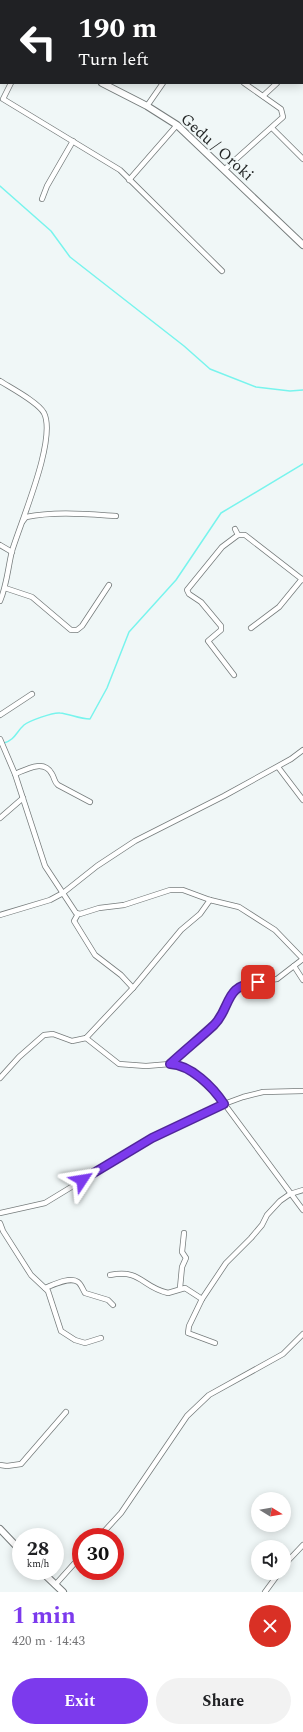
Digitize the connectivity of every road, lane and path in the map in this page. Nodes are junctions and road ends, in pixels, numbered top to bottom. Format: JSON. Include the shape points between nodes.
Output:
{"nodes":[{"id":1,"x":10,"y":84,"type":"edge"},
{"id":2,"x":104,"y":84,"type":"edge"},
{"id":3,"x":162,"y":84,"type":"edge"},
{"id":4,"x":245,"y":84,"type":"edge"},
{"id":5,"x":276,"y":84,"type":"edge"},
{"id":6,"x":263,"y":96,"type":"junction"},
{"id":7,"x":1,"y":101,"type":"edge"},
{"id":8,"x":147,"y":106,"type":"junction"},
{"id":9,"x":176,"y":125,"type":"junction"},
{"id":10,"x":272,"y":128,"type":"junction"},
{"id":11,"x":73,"y":141,"type":"junction"},
{"id":12,"x":303,"y":160,"type":"edge"},
{"id":13,"x":224,"y":170,"type":"junction"},
{"id":14,"x":130,"y":180,"type":"junction"},
{"id":15,"x":42,"y":199,"type":"dead end"},
{"id":16,"x":303,"y":244,"type":"edge"},
{"id":17,"x":222,"y":272,"type":"dead end"},
{"id":18,"x":0,"y":381,"type":"edge"},
{"id":19,"x":116,"y":516,"type":"dead end"},
{"id":20,"x":20,"y":524,"type":"junction"},
{"id":21,"x":235,"y":529,"type":"dead end"},
{"id":22,"x":238,"y":535,"type":"junction"},
{"id":23,"x":0,"y":545,"type":"edge"},
{"id":24,"x":12,"y":552,"type":"junction"},
{"id":25,"x":303,"y":579,"type":"edge"},
{"id":26,"x":110,"y":585,"type":"dead end"},
{"id":27,"x":4,"y":588,"type":"junction"},
{"id":28,"x":0,"y":601,"type":"edge"},
{"id":29,"x":251,"y":628,"type":"dead end"},
{"id":30,"x":234,"y":675,"type":"dead end"},
{"id":31,"x":32,"y":694,"type":"dead end"},
{"id":32,"x":0,"y":715,"type":"edge"},
{"id":33,"x":0,"y":739,"type":"edge"},
{"id":34,"x":303,"y":750,"type":"edge"},
{"id":35,"x":278,"y":767,"type":"junction"},
{"id":36,"x":15,"y":774,"type":"junction"},
{"id":37,"x":23,"y":798,"type":"junction"},
{"id":38,"x":303,"y":800,"type":"edge"},
{"id":39,"x":90,"y":802,"type":"dead end"},
{"id":40,"x":0,"y":818,"type":"edge"},
{"id":41,"x":63,"y":893,"type":"junction"},
{"id":42,"x":210,"y":900,"type":"junction"},
{"id":43,"x":78,"y":914,"type":"junction"},
{"id":44,"x":0,"y":915,"type":"edge"},
{"id":45,"x":303,"y":959,"type":"edge"},
{"id":46,"x":294,"y":966,"type":"junction"},
{"id":47,"x":303,"y":980,"type":"edge"},
{"id":48,"x":133,"y":988,"type":"junction"},
{"id":49,"x":86,"y":1038,"type":"junction"},
{"id":50,"x":170,"y":1064,"type":"junction"},
{"id":51,"x":0,"y":1078,"type":"edge"},
{"id":52,"x":303,"y":1092,"type":"edge"},
{"id":53,"x":224,"y":1104,"type":"junction"},
{"id":54,"x":303,"y":1190,"type":"edge"},
{"id":55,"x":290,"y":1194,"type":"junction"},
{"id":56,"x":303,"y":1210,"type":"edge"},
{"id":57,"x":0,"y":1213,"type":"edge"},
{"id":58,"x":0,"y":1223,"type":"edge"},
{"id":59,"x":184,"y":1233,"type":"dead end"},
{"id":60,"x":110,"y":1275,"type":"dead end"},
{"id":61,"x":45,"y":1288,"type":"junction"},
{"id":62,"x":180,"y":1288,"type":"junction"},
{"id":63,"x":202,"y":1299,"type":"junction"},
{"id":64,"x":113,"y":1305,"type":"dead end"},
{"id":65,"x":303,"y":1334,"type":"edge"},
{"id":66,"x":101,"y":1338,"type":"dead end"},
{"id":67,"x":215,"y":1343,"type":"dead end"},
{"id":68,"x":66,"y":1412,"type":"dead end"},
{"id":69,"x":0,"y":1465,"type":"edge"},
{"id":70,"x":107,"y":1528,"type":"edge"},
{"id":71,"x":0,"y":1529,"type":"edge"},
{"id":72,"x":12,"y":1542,"type":"edge"},
{"id":73,"x":303,"y":1545,"type":"edge"},
{"id":74,"x":291,"y":1558,"type":"edge"},
{"id":75,"x":72,"y":1566,"type":"edge"},
{"id":76,"x":50,"y":1580,"type":"edge"},
{"id":77,"x":273,"y":1580,"type":"edge"},
{"id":78,"x":55,"y":1585,"type":"junction"},
{"id":79,"x":63,"y":1592,"type":"edge"},
{"id":80,"x":265,"y":1592,"type":"edge"}],
"edges":[{"from":1,"to":7,"type":"street"},
{"from":2,"to":8,"type":"street","name":"Gedu / Oroki"},
{"from":3,"to":8,"type":"street"},
{"from":4,"to":6,"type":"street"},
{"from":5,"to":6,"type":"street"},
{"from":6,"to":10,"type":"street","via":[[283,112],[281,121]]},
{"from":7,"to":11,"type":"street"},
{"from":8,"to":9,"type":"street","name":"Gedu / Oroki"},
{"from":9,"to":13,"type":"street","name":"Gedu / Oroki"},
{"from":9,"to":14,"type":"street"},
{"from":10,"to":12,"type":"street"},
{"from":10,"to":13,"type":"street"},
{"from":11,"to":14,"type":"street","via":[[120,170]]},
{"from":11,"to":15,"type":"street"},
{"from":13,"to":16,"type":"street","name":"Gedu / Oroki"},
{"from":14,"to":17,"type":"street"},
{"from":18,"to":20,"type":"street","via":[[37,405],[44,412],[46,421],[42,458]]},
{"from":19,"to":20,"type":"street","via":[[40,514],[26,518]]},
{"from":20,"to":24,"type":"street"},
{"from":21,"to":22,"type":"street"},
{"from":22,"to":25,"type":"street","via":[[245,535]]},
{"from":22,"to":30,"type":"street","via":[[222,548],[187,590],[188,594],[201,602],[221,626],[221,630],[208,641]]},
{"from":23,"to":24,"type":"street"},
{"from":24,"to":27,"type":"street"},
{"from":25,"to":29,"type":"street","via":[[279,607]]},
{"from":26,"to":27,"type":"street","via":[[77,630],[71,630],[32,597]]},
{"from":27,"to":28,"type":"street"},
{"from":31,"to":32,"type":"street"},
{"from":33,"to":36,"type":"street"},
{"from":34,"to":35,"type":"street"},
{"from":35,"to":38,"type":"street"},
{"from":35,"to":41,"type":"street","via":[[135,840]]},
{"from":36,"to":37,"type":"street"},
{"from":36,"to":39,"type":"street","via":[[38,766],[46,768],[58,786]]},
{"from":37,"to":40,"type":"street"},
{"from":37,"to":41,"type":"street","via":[[45,866]]},
{"from":41,"to":43,"type":"street"},
{"from":41,"to":44,"type":"street","via":[[50,900]]},
{"from":42,"to":43,"type":"street","via":[[183,890],[170,890],[124,905]]},
{"from":42,"to":45,"type":"street","via":[[239,907],[252,915],[275,930]]},
{"from":42,"to":48,"type":"street","via":[[204,910],[181,930]]},
{"from":43,"to":48,"type":"street","via":[[74,921],[95,955]]},
{"from":45,"to":46,"type":"street"},
{"from":46,"to":47,"type":"street"},
{"from":46,"to":50,"type":"street","via":[[277,979],[249,983],[237,990],[227,1001],[215,1024]]},
{"from":48,"to":49,"type":"street"},
{"from":49,"to":50,"type":"street","via":[[119,1064]]},
{"from":49,"to":51,"type":"street","via":[[72,1041],[53,1034],[44,1035]]},
{"from":50,"to":53,"type":"street","via":[[186,1067]]},
{"from":52,"to":53,"type":"street","via":[[263,1092]]},
{"from":53,"to":55,"type":"street"},
{"from":53,"to":57,"type":"street","via":[[152,1138],[45,1203]]},
{"from":54,"to":55,"type":"street"},
{"from":55,"to":56,"type":"street"},
{"from":55,"to":63,"type":"street","via":[[272,1209],[251,1238],[226,1263]]},
{"from":58,"to":61,"type":"street","via":[[31,1275]]},
{"from":59,"to":62,"type":"street","via":[[182,1252],[186,1258],[182,1267]]},
{"from":60,"to":62,"type":"street","via":[[132,1274],[148,1285],[168,1293]]},
{"from":61,"to":64,"type":"street","via":[[75,1280],[85,1293],[108,1300]]},
{"from":61,"to":66,"type":"street","via":[[50,1296],[59,1327],[65,1334],[85,1343]]},
{"from":62,"to":63,"type":"street","via":[[188,1289]]},
{"from":63,"to":67,"type":"street","via":[[188,1333]]},
{"from":65,"to":70,"type":"street","via":[[283,1354],[209,1395],[187,1416],[121,1513]]},
{"from":68,"to":69,"type":"street","via":[[21,1464]]},
{"from":71,"to":72,"type":"street"},
{"from":73,"to":74,"type":"street"},
{"from":75,"to":78,"type":"street"},
{"from":76,"to":78,"type":"street"},
{"from":77,"to":80,"type":"street"},
{"from":78,"to":79,"type":"street"}]}
